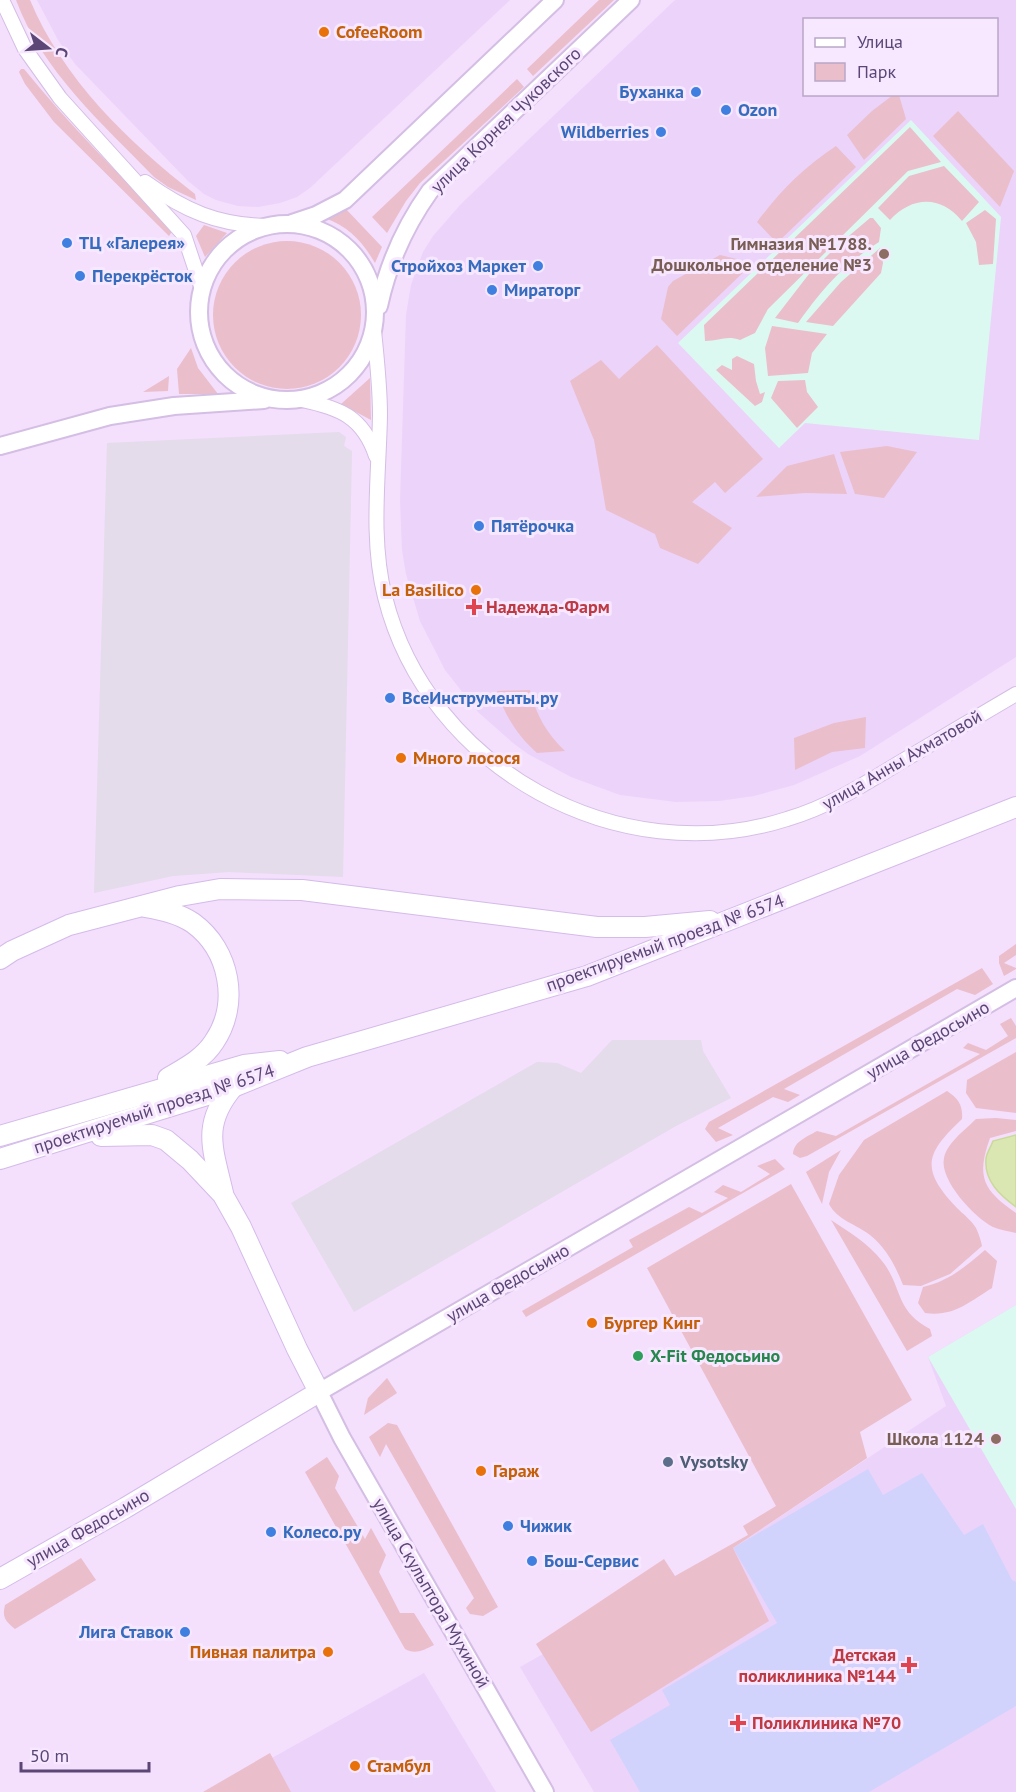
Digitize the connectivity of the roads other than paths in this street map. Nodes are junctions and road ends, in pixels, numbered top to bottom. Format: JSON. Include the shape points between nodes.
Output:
{"nodes":[{"id":1,"x":2,"y":0,"type":"edge"},
{"id":2,"x":555,"y":0,"type":"edge"},
{"id":3,"x":631,"y":0,"type":"edge"},
{"id":4,"x":122,"y":165,"type":"junction"},
{"id":5,"x":288,"y":224,"type":"junction"},
{"id":6,"x":267,"y":226,"type":"junction"},
{"id":7,"x":202,"y":289,"type":"junction"},
{"id":8,"x":374,"y":326,"type":"junction"},
{"id":9,"x":271,"y":399,"type":"junction"},
{"id":10,"x":302,"y":400,"type":"junction"},
{"id":11,"x":0,"y":446,"type":"edge"},
{"id":12,"x":378,"y":461,"type":"junction"},
{"id":13,"x":1016,"y":694,"type":"edge"},
{"id":14,"x":1016,"y":807,"type":"edge"},
{"id":15,"x":143,"y":907,"type":"junction"},
{"id":16,"x":731,"y":920,"type":"junction"},
{"id":17,"x":0,"y":960,"type":"edge"},
{"id":18,"x":1016,"y":988,"type":"edge"},
{"id":19,"x":307,"y":1058,"type":"junction"},
{"id":20,"x":233,"y":1087,"type":"junction"},
{"id":21,"x":141,"y":1094,"type":"junction"},
{"id":22,"x":0,"y":1136,"type":"edge"},
{"id":23,"x":69,"y":1138,"type":"junction"},
{"id":24,"x":0,"y":1159,"type":"edge"},
{"id":25,"x":223,"y":1195,"type":"junction"},
{"id":26,"x":319,"y":1392,"type":"junction"},
{"id":27,"x":0,"y":1579,"type":"edge"},
{"id":28,"x":545,"y":1792,"type":"edge"}],
"edges":[{"from":1,"to":4,"type":"street","via":[[13,27],[42,74],[79,121]]},
{"from":2,"to":5,"type":"street","name":"улица Корнея Чуковского","via":[[345,200]]},
{"from":3,"to":8,"type":"street","name":"улица Корнея Чуковского","via":[[430,191],[395,253]]},
{"from":4,"to":6,"type":"street","via":[[175,203],[200,215],[242,225]]},
{"from":4,"to":7,"type":"street","via":[[184,235]]},
{"from":5,"to":6,"type":"street","name":"улица Корнея Чуковского"},
{"from":5,"to":8,"type":"street","name":"улица Корнея Чуковского","via":[[319,230],[353,253],[373,290]]},
{"from":6,"to":7,"type":"street","name":"улица Корнея Чуковского","via":[[230,245],[210,269]]},
{"from":7,"to":9,"type":"street","name":"улица Корнея Чуковского","via":[[201,330],[212,359],[233,382]]},
{"from":8,"to":10,"type":"street","name":"улица Корнея Чуковского","via":[[367,351],[348,376],[322,394]]},
{"from":8,"to":12,"type":"street","name":"улица Анны Ахматовой","via":[[380,404]]},
{"from":9,"to":10,"type":"street","name":"улица Корнея Чуковского"},
{"from":9,"to":11,"type":"street","name":"улица Корнея Чуковского","via":[[174,406],[110,416]]},
{"from":10,"to":12,"type":"street","name":"улица Анны Ахматовой","via":[[338,409],[352,419],[367,434]]},
{"from":12,"to":13,"type":"street","name":"улица Анны Ахматовой","via":[[378,540],[385,597],[401,643],[420,678],[444,714],[494,763],[541,795],[579,812],[673,833],[738,831],[784,820],[844,795]]},
{"from":14,"to":16,"type":"main road","name":"проектируемый проезд № 6574"},
{"from":15,"to":16,"type":"main road","via":[[220,889],[262,888],[597,927]]},
{"from":15,"to":17,"type":"main road","via":[[69,925]]},
{"from":15,"to":21,"type":"main road","via":[[180,916],[204,933],[221,957],[229,994],[221,1030],[204,1054]]},
{"from":16,"to":19,"type":"main road","name":"проектируемый проезд № 6574","via":[[587,976]]},
{"from":18,"to":26,"type":"street","name":"улица Федосьино"},
{"from":19,"to":20,"type":"main road","name":"проектируемый проезд № 6574"},
{"from":19,"to":21,"type":"main road","name":"проектируемый проезд № 6574","via":[[244,1065]]},
{"from":20,"to":23,"type":"main road","name":"проектируемый проезд № 6574"},
{"from":20,"to":25,"type":"main road","via":[[220,1102],[210,1135]]},
{"from":21,"to":22,"type":"main road","name":"проектируемый проезд № 6574"},
{"from":23,"to":24,"type":"main road","name":"проектируемый проезд № 6574"},
{"from":23,"to":25,"type":"main road","via":[[152,1135],[190,1160]]},
{"from":25,"to":26,"type":"main road"},
{"from":26,"to":27,"type":"main road","name":"улица Федосьино"},
{"from":26,"to":28,"type":"street","name":"улица Скульптора Мухиной"}]}
